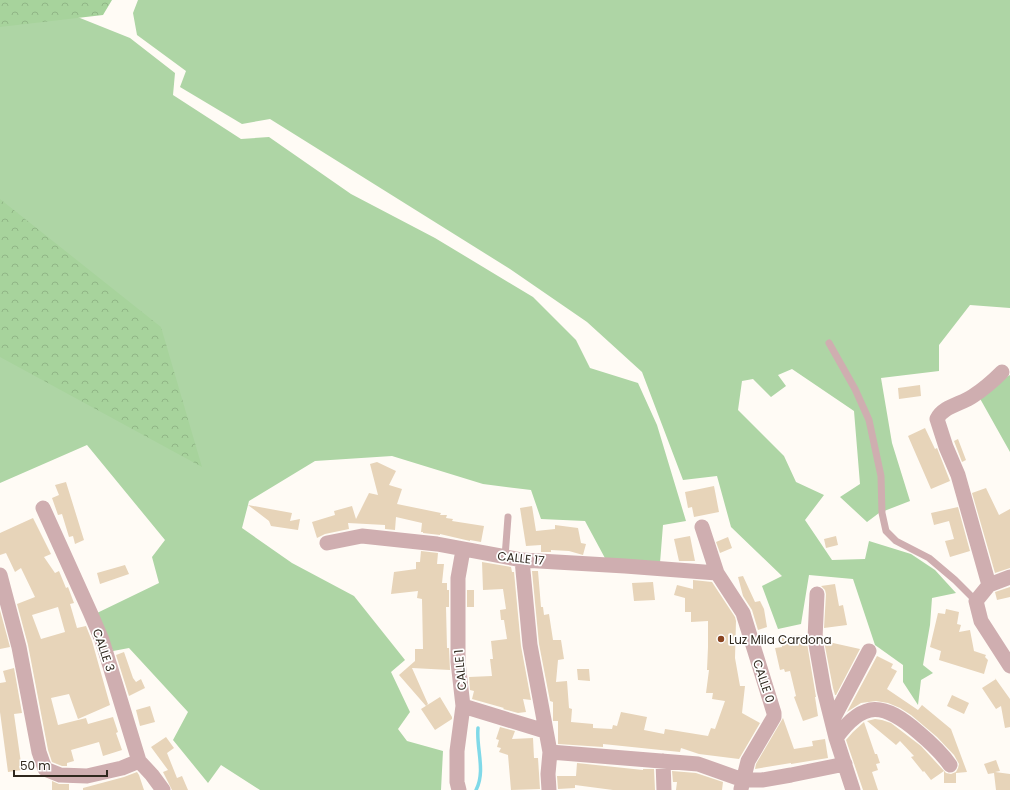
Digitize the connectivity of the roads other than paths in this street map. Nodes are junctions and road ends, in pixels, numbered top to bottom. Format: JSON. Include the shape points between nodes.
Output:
{"nodes":[{"id":1,"x":829,"y":343,"type":"dead end"},
{"id":2,"x":1002,"y":372,"type":"dead end"},
{"id":3,"x":43,"y":508,"type":"dead end"},
{"id":4,"x":508,"y":517,"type":"dead end"},
{"id":5,"x":702,"y":527,"type":"dead end"},
{"id":6,"x":327,"y":542,"type":"dead end"},
{"id":7,"x":463,"y":550,"type":"junction"},
{"id":8,"x":505,"y":558,"type":"junction"},
{"id":9,"x":522,"y":560,"type":"junction"},
{"id":10,"x":717,"y":573,"type":"junction"},
{"id":11,"x":0,"y":575,"type":"edge"},
{"id":12,"x":1010,"y":577,"type":"edge"},
{"id":13,"x":989,"y":585,"type":"junction"},
{"id":14,"x":817,"y":594,"type":"dead end"},
{"id":15,"x":976,"y":601,"type":"junction"},
{"id":16,"x":869,"y":651,"type":"dead end"},
{"id":17,"x":1010,"y":666,"type":"edge"},
{"id":18,"x":464,"y":706,"type":"junction"},
{"id":19,"x":832,"y":721,"type":"junction"},
{"id":20,"x":545,"y":731,"type":"junction"},
{"id":21,"x":836,"y":738,"type":"junction"},
{"id":22,"x":550,"y":752,"type":"junction"},
{"id":23,"x":139,"y":761,"type":"junction"},
{"id":24,"x":663,"y":761,"type":"junction"},
{"id":25,"x":845,"y":764,"type":"junction"},
{"id":26,"x":950,"y":765,"type":"dead end"},
{"id":27,"x":742,"y":785,"type":"edge"},
{"id":28,"x":163,"y":790,"type":"edge"},
{"id":29,"x":459,"y":790,"type":"edge"},
{"id":30,"x":549,"y":790,"type":"edge"},
{"id":31,"x":664,"y":790,"type":"edge"},
{"id":32,"x":853,"y":790,"type":"edge"}],
"edges":[{"from":1,"to":15,"type":"lane","via":[[869,420],[881,476],[882,513],[886,531],[896,541],[929,558]]},
{"from":2,"to":13,"type":"street","via":[[974,396],[940,413],[937,419],[958,475]]},
{"from":3,"to":23,"type":"street","name":"CALLE 3","via":[[102,640]]},
{"from":4,"to":8,"type":"lane"},
{"from":5,"to":10,"type":"street","name":"CALLE 0"},
{"from":6,"to":7,"type":"street","name":"CALLE 17","via":[[362,536],[437,544]]},
{"from":7,"to":8,"type":"street","name":"CALLE 17"},
{"from":7,"to":18,"type":"street","name":"CALLE 1","via":[[458,578],[458,662]]},
{"from":8,"to":9,"type":"street","name":"CALLE 17"},
{"from":9,"to":10,"type":"street","name":"CALLE 17"},
{"from":9,"to":20,"type":"street","via":[[530,645]]},
{"from":10,"to":27,"type":"street","name":"CALLE 0","via":[[743,613],[774,714],[748,761]]},
{"from":11,"to":23,"type":"street","via":[[19,647],[39,752],[45,769],[60,775],[87,776],[122,768]]},
{"from":12,"to":13,"type":"street"},
{"from":13,"to":15,"type":"street"},
{"from":14,"to":19,"type":"street","via":[[815,639]]},
{"from":15,"to":17,"type":"street","via":[[981,621]]},
{"from":16,"to":19,"type":"street"},
{"from":18,"to":20,"type":"street"},
{"from":18,"to":29,"type":"street","name":"CALLE 1","via":[[457,752]]},
{"from":19,"to":21,"type":"street"},
{"from":20,"to":22,"type":"street"},
{"from":21,"to":25,"type":"street"},
{"from":21,"to":26,"type":"street","via":[[843,728],[860,714],[884,710],[912,727],[943,755]]},
{"from":22,"to":24,"type":"street"},
{"from":22,"to":30,"type":"street"},
{"from":23,"to":28,"type":"street","name":"CALLE 3"},
{"from":24,"to":27,"type":"street","via":[[698,764]]},
{"from":24,"to":31,"type":"street"},
{"from":25,"to":27,"type":"street"},
{"from":25,"to":32,"type":"street"}]}
